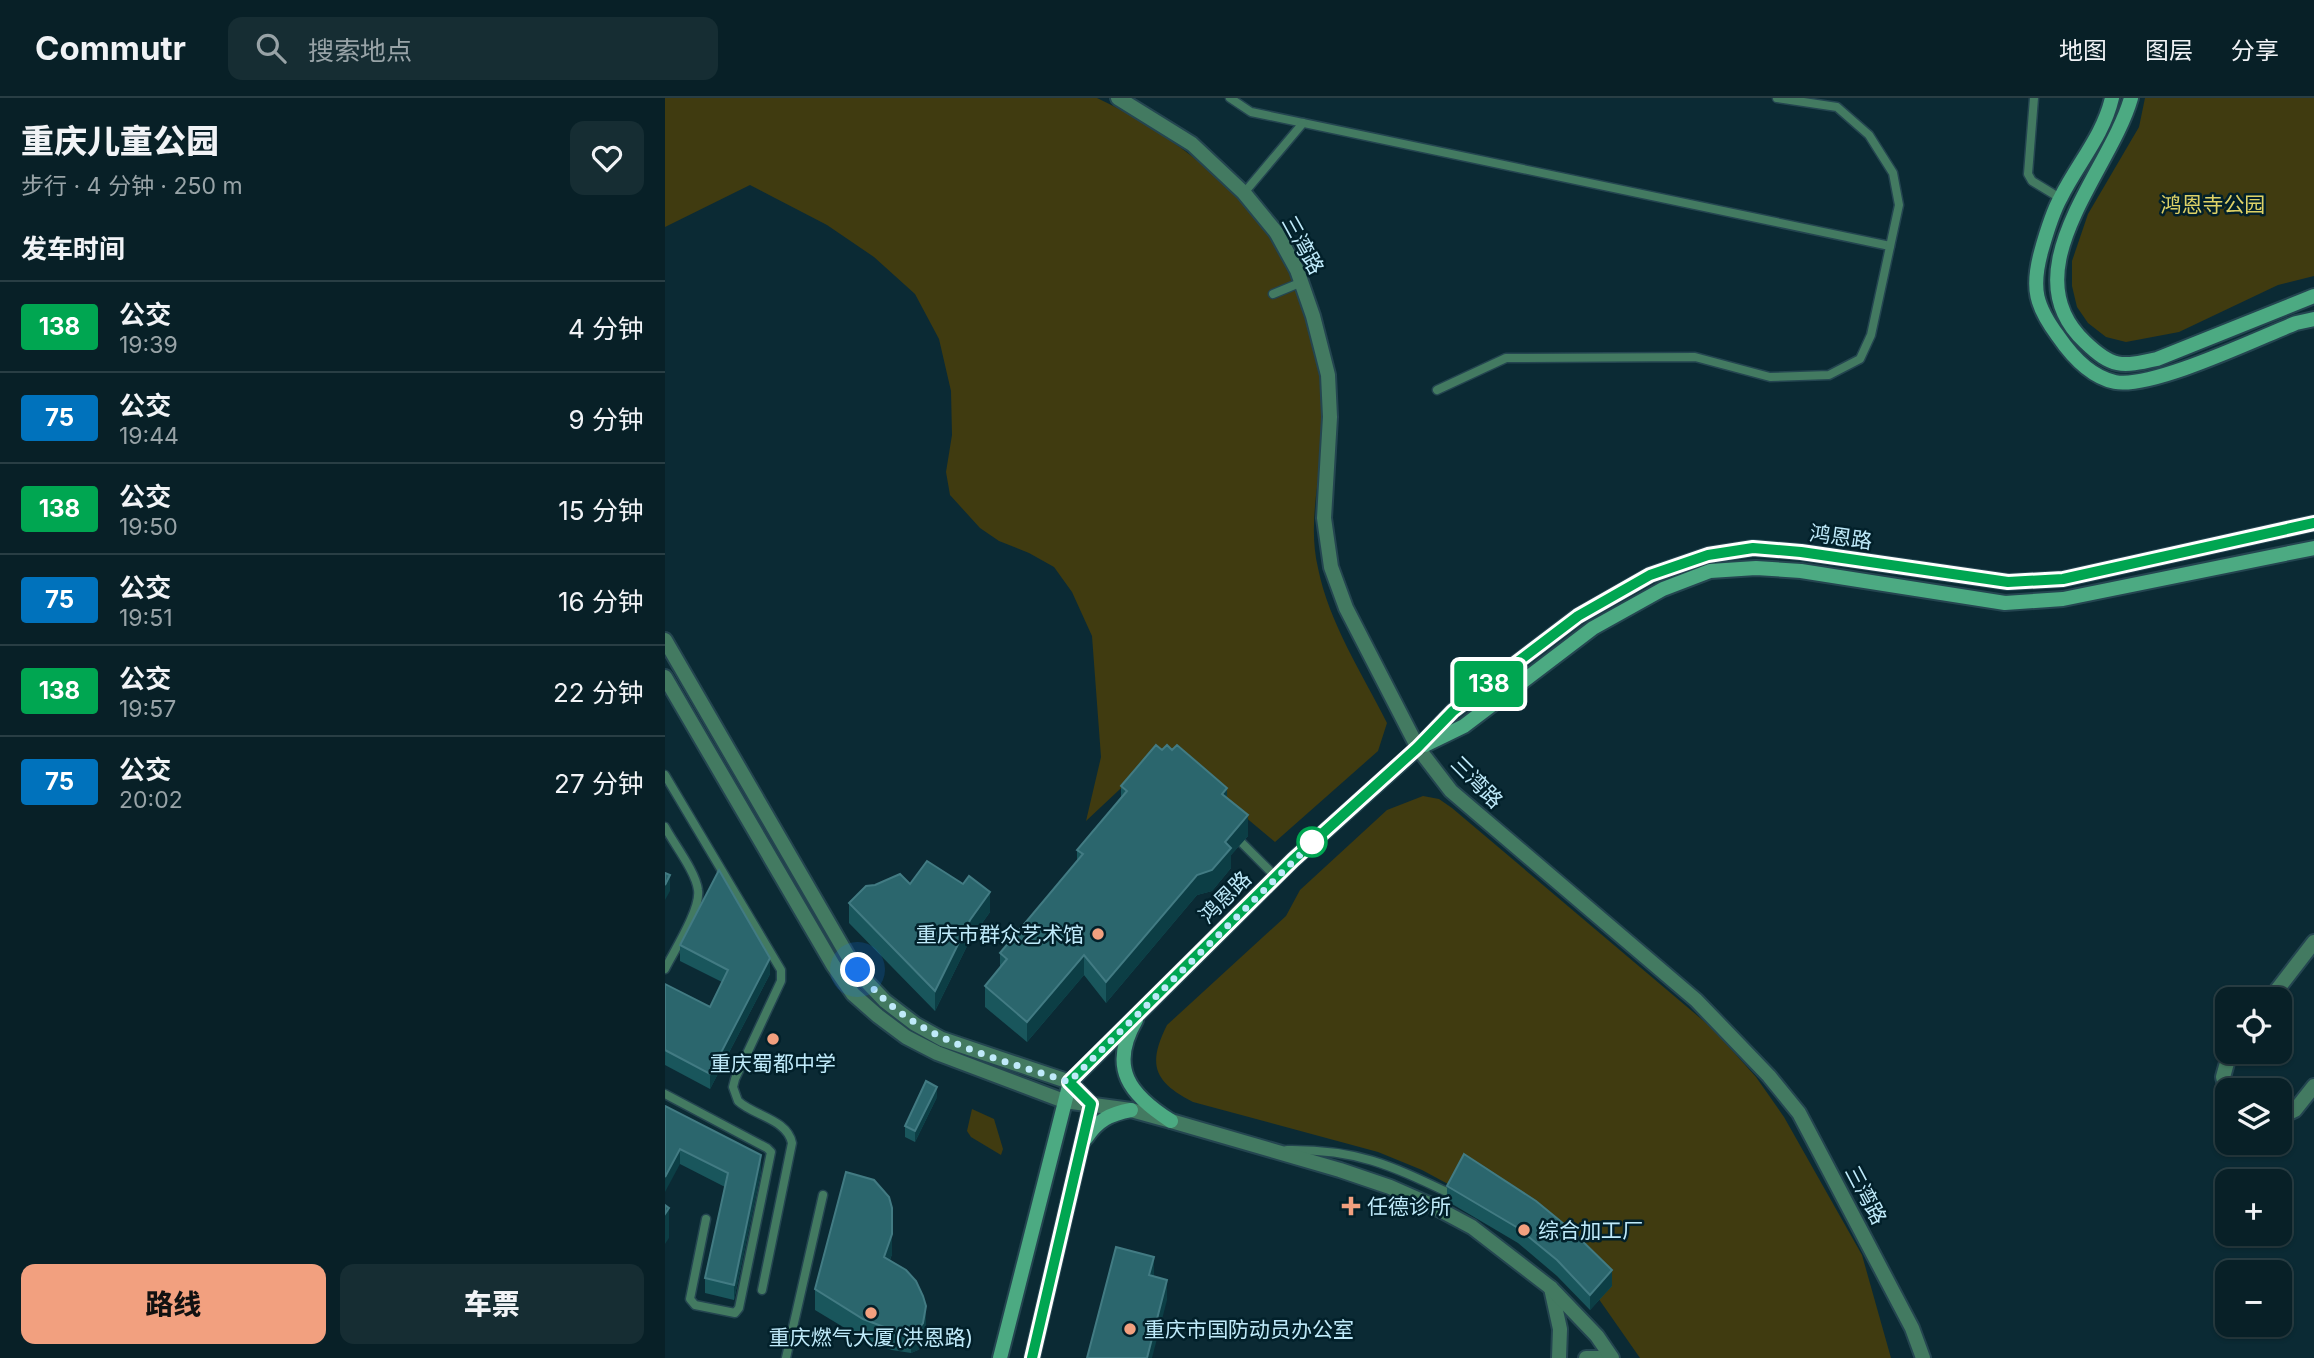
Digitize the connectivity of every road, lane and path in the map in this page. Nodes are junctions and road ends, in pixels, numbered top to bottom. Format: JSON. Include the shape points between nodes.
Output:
{"nodes":[{"id":1,"x":1118,"y":98,"type":"edge"},
{"id":2,"x":1230,"y":98,"type":"edge"},
{"id":3,"x":1777,"y":98,"type":"edge"},
{"id":4,"x":2034,"y":98,"type":"edge"},
{"id":5,"x":2112,"y":98,"type":"edge"},
{"id":6,"x":2131,"y":98,"type":"edge"},
{"id":7,"x":1303,"y":123,"type":"junction"},
{"id":8,"x":1244,"y":193,"type":"junction"},
{"id":9,"x":2060,"y":198,"type":"junction"},
{"id":10,"x":1890,"y":246,"type":"junction"},
{"id":11,"x":1301,"y":282,"type":"junction"},
{"id":12,"x":1273,"y":294,"type":"dead end"},
{"id":13,"x":2314,"y":296,"type":"edge"},
{"id":14,"x":2314,"y":318,"type":"edge"},
{"id":15,"x":1437,"y":390,"type":"dead end"},
{"id":16,"x":2314,"y":523,"type":"edge"},
{"id":17,"x":2314,"y":548,"type":"edge"},
{"id":18,"x":665,"y":640,"type":"edge"},
{"id":19,"x":665,"y":677,"type":"edge"},
{"id":20,"x":1417,"y":748,"type":"junction"},
{"id":21,"x":665,"y":775,"type":"edge"},
{"id":22,"x":665,"y":827,"type":"edge"},
{"id":23,"x":1242,"y":843,"type":"dead end"},
{"id":24,"x":1276,"y":877,"type":"junction"},
{"id":25,"x":2314,"y":942,"type":"edge"},
{"id":26,"x":665,"y":969,"type":"edge"},
{"id":27,"x":2279,"y":987,"type":"edge"},
{"id":28,"x":1146,"y":1004,"type":"junction"},
{"id":29,"x":1069,"y":1082,"type":"junction"},
{"id":30,"x":2314,"y":1086,"type":"edge"},
{"id":31,"x":665,"y":1094,"type":"edge"},
{"id":32,"x":1063,"y":1101,"type":"junction"},
{"id":33,"x":1091,"y":1104,"type":"junction"},
{"id":34,"x":1131,"y":1110,"type":"junction"},
{"id":35,"x":2292,"y":1111,"type":"edge"},
{"id":36,"x":1171,"y":1121,"type":"junction"},
{"id":37,"x":1081,"y":1145,"type":"junction"},
{"id":38,"x":1272,"y":1150,"type":"junction"},
{"id":39,"x":1451,"y":1194,"type":"edge"},
{"id":40,"x":823,"y":1195,"type":"dead end"},
{"id":41,"x":706,"y":1219,"type":"dead end"},
{"id":42,"x":1551,"y":1287,"type":"junction"},
{"id":43,"x":762,"y":1290,"type":"dead end"},
{"id":44,"x":786,"y":1358,"type":"edge"},
{"id":45,"x":1000,"y":1358,"type":"edge"},
{"id":46,"x":1032,"y":1358,"type":"edge"},
{"id":47,"x":1559,"y":1358,"type":"edge"},
{"id":48,"x":1586,"y":1358,"type":"edge"},
{"id":49,"x":1611,"y":1358,"type":"edge"},
{"id":50,"x":1923,"y":1358,"type":"edge"}],
"edges":[{"from":1,"to":8,"type":"street","name":"三湾路","via":[[1192,144]]},
{"from":2,"to":7,"type":"lane","via":[[1251,112]]},
{"from":3,"to":10,"type":"lane","via":[[1837,107],[1869,135],[1892,173],[1899,205]]},
{"from":4,"to":9,"type":"lane","via":[[2028,174]]},
{"from":5,"to":9,"type":"main road","via":[[2101,130]]},
{"from":6,"to":13,"type":"main road","via":[[2117,136],[2068,230],[2055,278],[2058,304],[2074,332],[2111,363],[2133,365]]},
{"from":7,"to":8,"type":"lane"},
{"from":7,"to":10,"type":"lane"},
{"from":8,"to":11,"type":"street","name":"三湾路","via":[[1276,232]]},
{"from":9,"to":14,"type":"main road","via":[[2039,264],[2036,285],[2041,312],[2067,349],[2102,378],[2132,383],[2164,375]]},
{"from":10,"to":15,"type":"lane","via":[[1871,335],[1860,359],[1829,375],[1770,377],[1695,357],[1506,358]]},
{"from":11,"to":12,"type":"lane"},
{"from":11,"to":20,"type":"street","name":"三湾路","via":[[1328,375],[1331,417],[1325,518],[1331,567],[1346,608]]},
{"from":16,"to":20,"type":"main road","name":"鸿恩路","via":[[2063,579],[2008,582],[1801,552],[1753,548],[1708,555],[1650,575],[1578,616],[1453,711]]},
{"from":17,"to":20,"type":"main road","name":"鸿恩路","via":[[2063,599],[2005,603],[1801,571],[1710,571],[1663,589],[1593,628],[1464,726]]},
{"from":18,"to":29,"type":"street","via":[[866,981],[915,1024],[942,1039]]},
{"from":19,"to":32,"type":"street","via":[[853,994],[907,1037],[937,1053]]},
{"from":20,"to":24,"type":"main road","name":"鸿恩路"},
{"from":20,"to":50,"type":"street","name":"三湾路","via":[[1451,791],[1696,1000],[1769,1076],[1799,1113],[1912,1328]]},
{"from":21,"to":43,"type":"lane","via":[[781,970],[779,988],[733,1087],[738,1101],[779,1125],[792,1143]]},
{"from":22,"to":26,"type":"lane","via":[[699,893]]},
{"from":23,"to":24,"type":"lane"},
{"from":24,"to":28,"type":"main road","name":"鸿恩路"},
{"from":25,"to":27,"type":"street"},
{"from":28,"to":29,"type":"main road","name":"鸿恩路"},
{"from":28,"to":36,"type":"main road","via":[[1130,1031],[1123,1053],[1124,1072],[1140,1099]]},
{"from":29,"to":32,"type":"main road","name":"鸿恩路"},
{"from":29,"to":33,"type":"main road"},
{"from":30,"to":35,"type":"street"},
{"from":31,"to":41,"type":"lane","via":[[771,1152],[735,1312],[695,1305],[690,1299]]},
{"from":32,"to":33,"type":"street"},
{"from":32,"to":45,"type":"main road","name":"鸿恩路"},
{"from":33,"to":34,"type":"street"},
{"from":33,"to":37,"type":"main road"},
{"from":34,"to":36,"type":"street"},
{"from":34,"to":37,"type":"main road","via":[[1102,1119]]},
{"from":36,"to":38,"type":"street"},
{"from":37,"to":46,"type":"main road"},
{"from":38,"to":39,"type":"lane","via":[[1323,1149],[1361,1156]]},
{"from":38,"to":42,"type":"street","via":[[1431,1205],[1472,1227]]},
{"from":40,"to":44,"type":"lane"},
{"from":42,"to":47,"type":"street","via":[[1560,1329]]},
{"from":42,"to":49,"type":"street","via":[[1597,1336]]},
{"from":48,"to":49,"type":"street"}]}
